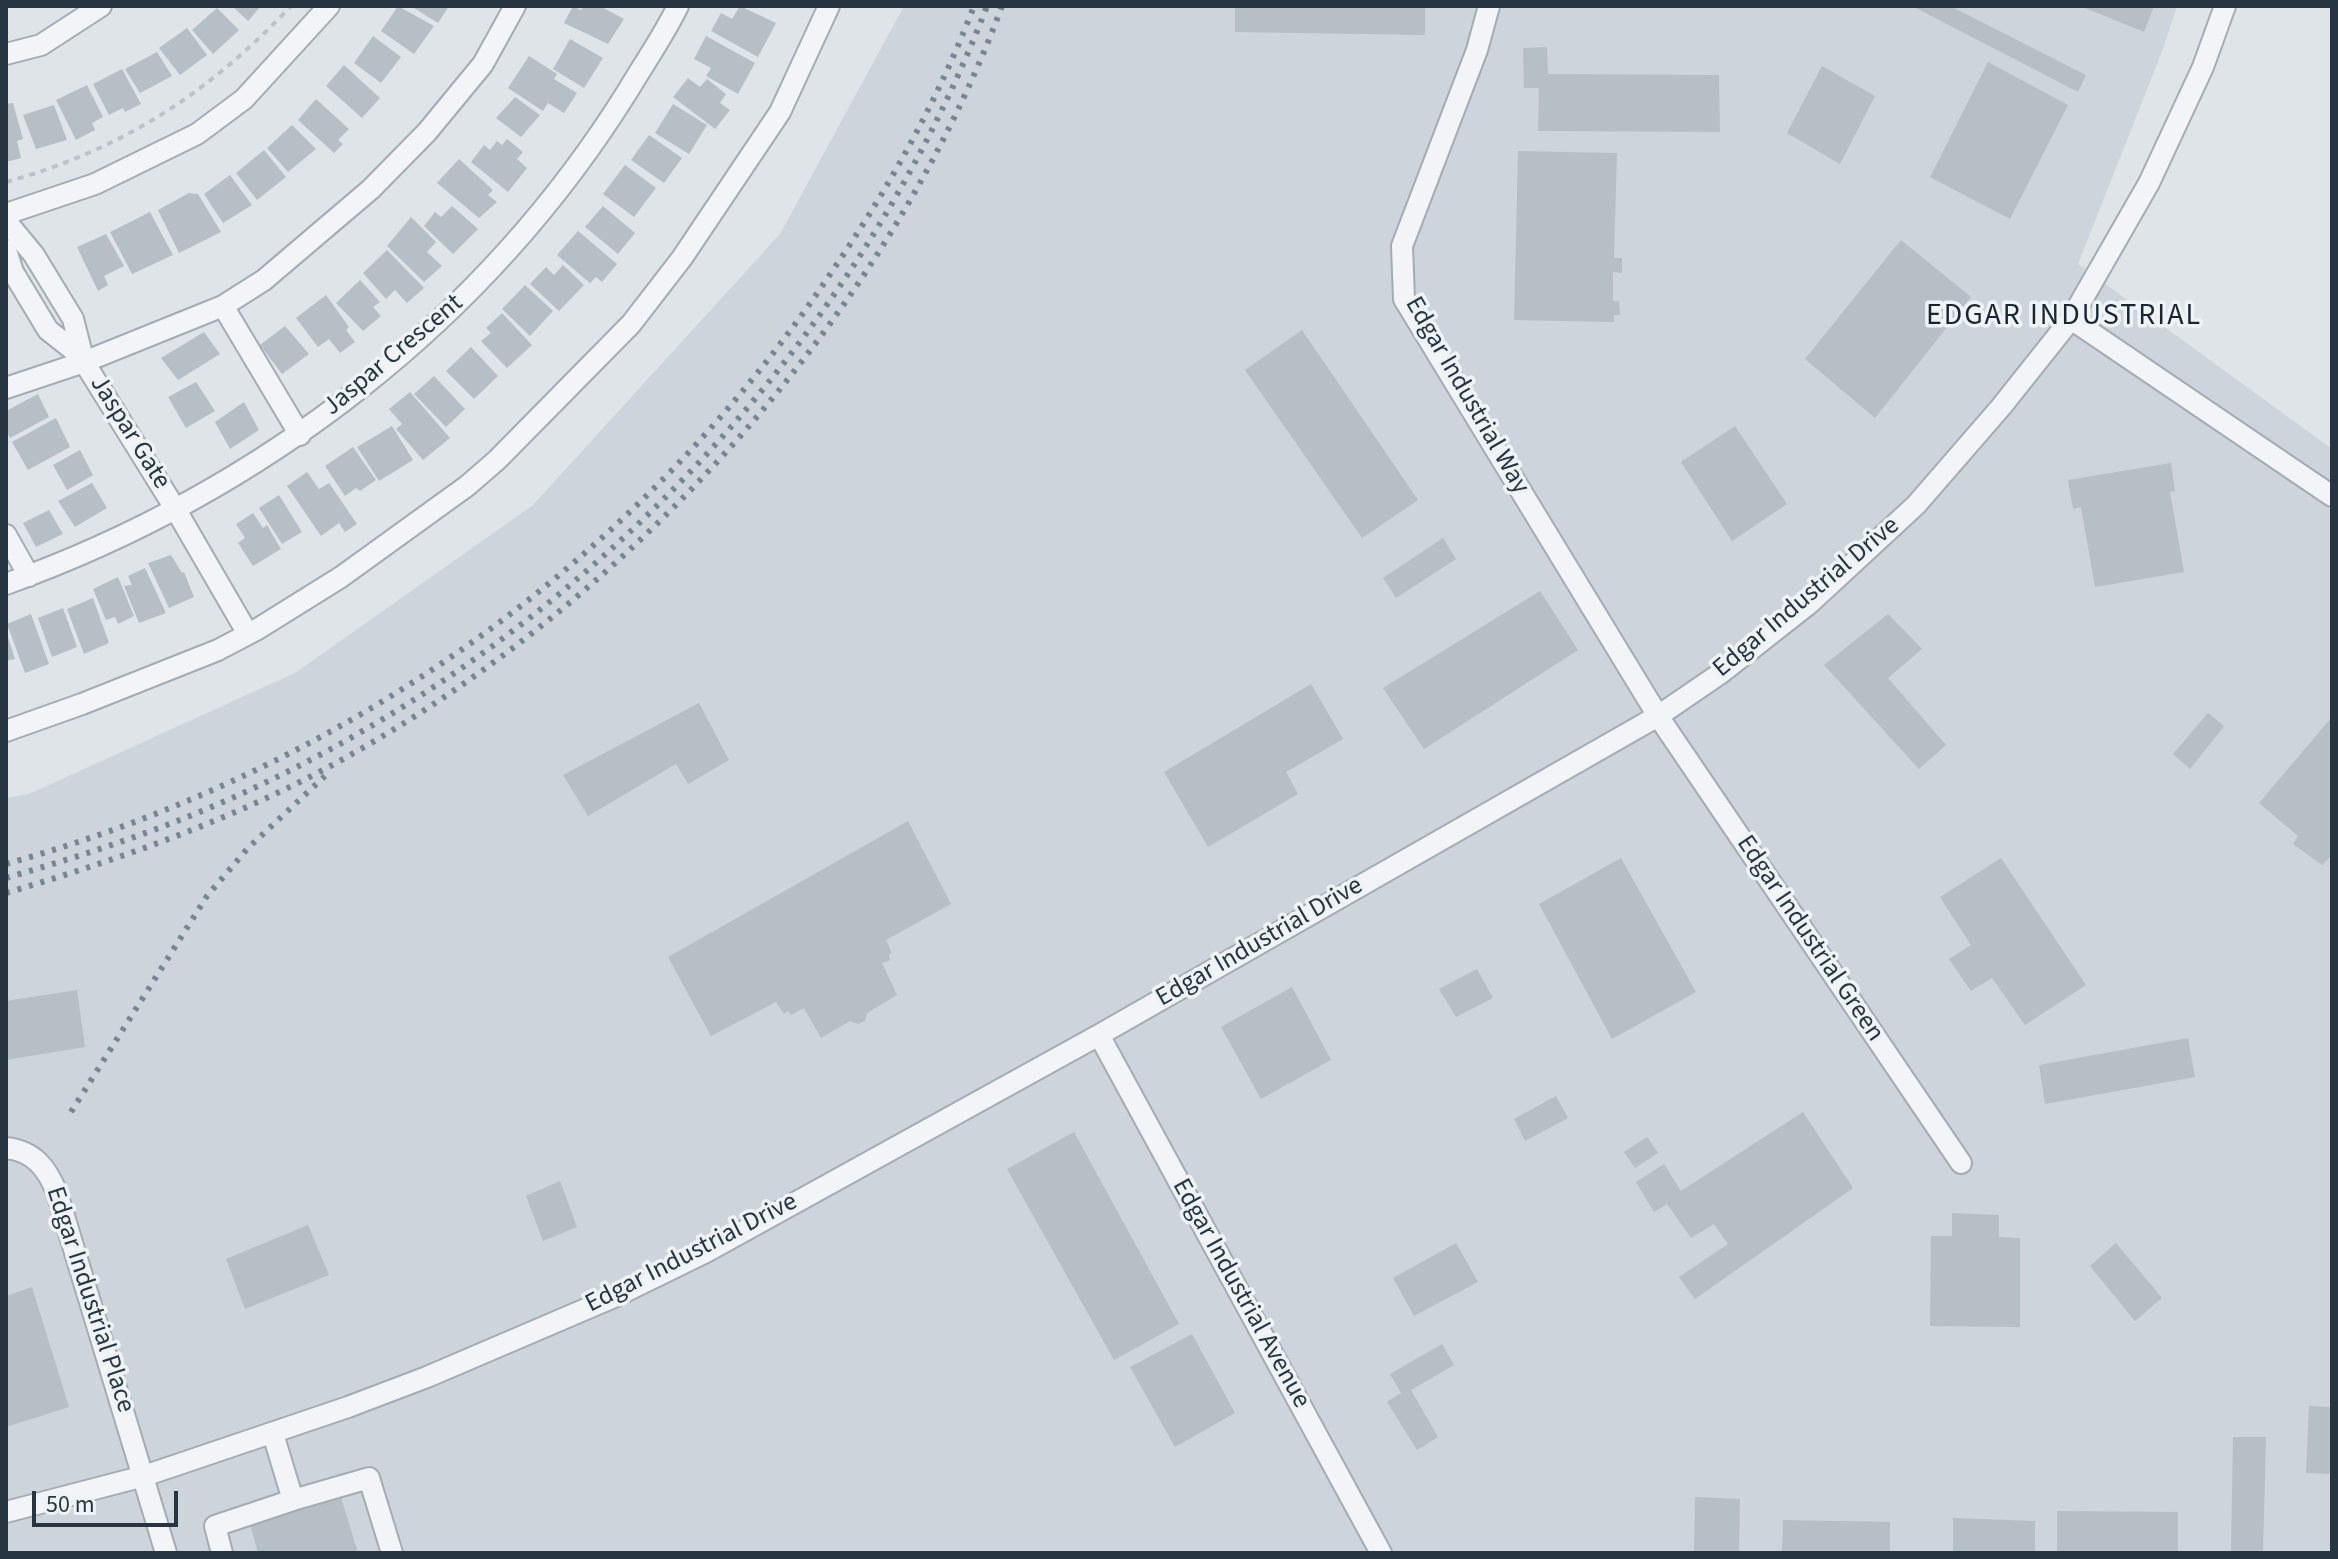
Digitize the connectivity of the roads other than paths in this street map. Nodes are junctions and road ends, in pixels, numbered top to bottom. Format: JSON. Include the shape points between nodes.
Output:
{"nodes":[{"id":1,"x":101,"y":6,"type":"edge"},
{"id":2,"x":329,"y":6,"type":"edge"},
{"id":3,"x":515,"y":6,"type":"edge"},
{"id":4,"x":678,"y":6,"type":"edge"},
{"id":5,"x":829,"y":6,"type":"edge"},
{"id":6,"x":1489,"y":6,"type":"edge"},
{"id":7,"x":2225,"y":6,"type":"edge"},
{"id":8,"x":6,"y":54,"type":"edge"},
{"id":9,"x":6,"y":214,"type":"edge"},
{"id":10,"x":6,"y":221,"type":"edge"},
{"id":11,"x":6,"y":250,"type":"edge"},
{"id":12,"x":223,"y":306,"type":"junction"},
{"id":13,"x":2071,"y":319,"type":"junction"},
{"id":14,"x":83,"y":359,"type":"junction"},
{"id":15,"x":6,"y":388,"type":"edge"},
{"id":16,"x":300,"y":435,"type":"junction"},
{"id":17,"x":2332,"y":496,"type":"edge"},
{"id":18,"x":176,"y":510,"type":"junction"},
{"id":19,"x":6,"y":535,"type":"edge"},
{"id":20,"x":29,"y":576,"type":"junction"},
{"id":21,"x":6,"y":584,"type":"edge"},
{"id":22,"x":248,"y":634,"type":"junction"},
{"id":23,"x":1658,"y":716,"type":"junction"},
{"id":24,"x":6,"y":731,"type":"edge"},
{"id":25,"x":1099,"y":1035,"type":"junction"},
{"id":26,"x":6,"y":1148,"type":"edge"},
{"id":27,"x":1961,"y":1163,"type":"dead end"},
{"id":28,"x":273,"y":1434,"type":"junction"},
{"id":29,"x":144,"y":1476,"type":"junction"},
{"id":30,"x":293,"y":1500,"type":"junction"},
{"id":31,"x":6,"y":1512,"type":"edge"},
{"id":32,"x":166,"y":1553,"type":"edge"},
{"id":33,"x":222,"y":1553,"type":"edge"},
{"id":34,"x":392,"y":1553,"type":"edge"},
{"id":35,"x":1381,"y":1553,"type":"edge"}],
"edges":[{"from":1,"to":8,"type":"street","via":[[41,45]]},
{"from":2,"to":9,"type":"street","via":[[244,99],[197,134],[95,184]]},
{"from":3,"to":12,"type":"street","via":[[483,64],[416,143],[310,243]]},
{"from":4,"to":16,"type":"street","name":"Jaspar Crescent","via":[[599,136],[524,232],[433,326]]},
{"from":5,"to":22,"type":"street","via":[[780,112],[631,324],[467,486],[341,577]]},
{"from":6,"to":23,"type":"street","name":"Edgar Industrial Way","via":[[1402,246],[1404,299]]},
{"from":7,"to":13,"type":"street","name":"Edgar Industrial Drive","via":[[2149,183]]},
{"from":10,"to":14,"type":"street","name":"Jaspar Gate","via":[[73,319]]},
{"from":11,"to":14,"type":"street","name":"Jaspar Gate","via":[[13,272],[48,330]]},
{"from":12,"to":14,"type":"street"},
{"from":12,"to":16,"type":"street"},
{"from":13,"to":17,"type":"street"},
{"from":13,"to":23,"type":"street","name":"Edgar Industrial Drive","via":[[1916,505],[1810,603]]},
{"from":14,"to":15,"type":"street"},
{"from":14,"to":18,"type":"street","name":"Jaspar Gate"},
{"from":16,"to":18,"type":"street","name":"Jaspar Crescent"},
{"from":18,"to":20,"type":"street","name":"Jaspar Crescent"},
{"from":18,"to":22,"type":"street","name":"Jaspar Gate"},
{"from":19,"to":20,"type":"street"},
{"from":20,"to":21,"type":"street","name":"Jaspar Crescent"},
{"from":22,"to":24,"type":"street"},
{"from":23,"to":25,"type":"street","name":"Edgar Industrial Drive"},
{"from":23,"to":27,"type":"street","name":"Edgar Industrial Green"},
{"from":25,"to":28,"type":"street","name":"Edgar Industrial Drive","via":[[706,1252],[614,1297],[427,1377]]},
{"from":25,"to":35,"type":"street","name":"Edgar Industrial Avenue"},
{"from":26,"to":29,"type":"street","name":"Edgar Industrial Place","via":[[42,1164],[57,1193]]},
{"from":28,"to":29,"type":"street","name":"Edgar Industrial Drive"},
{"from":28,"to":30,"type":"street"},
{"from":29,"to":31,"type":"street","name":"Edgar Industrial Drive"},
{"from":29,"to":32,"type":"street","name":"Edgar Industrial Place"},
{"from":30,"to":33,"type":"street","via":[[215,1526]]},
{"from":30,"to":34,"type":"street","via":[[369,1478]]}]}
